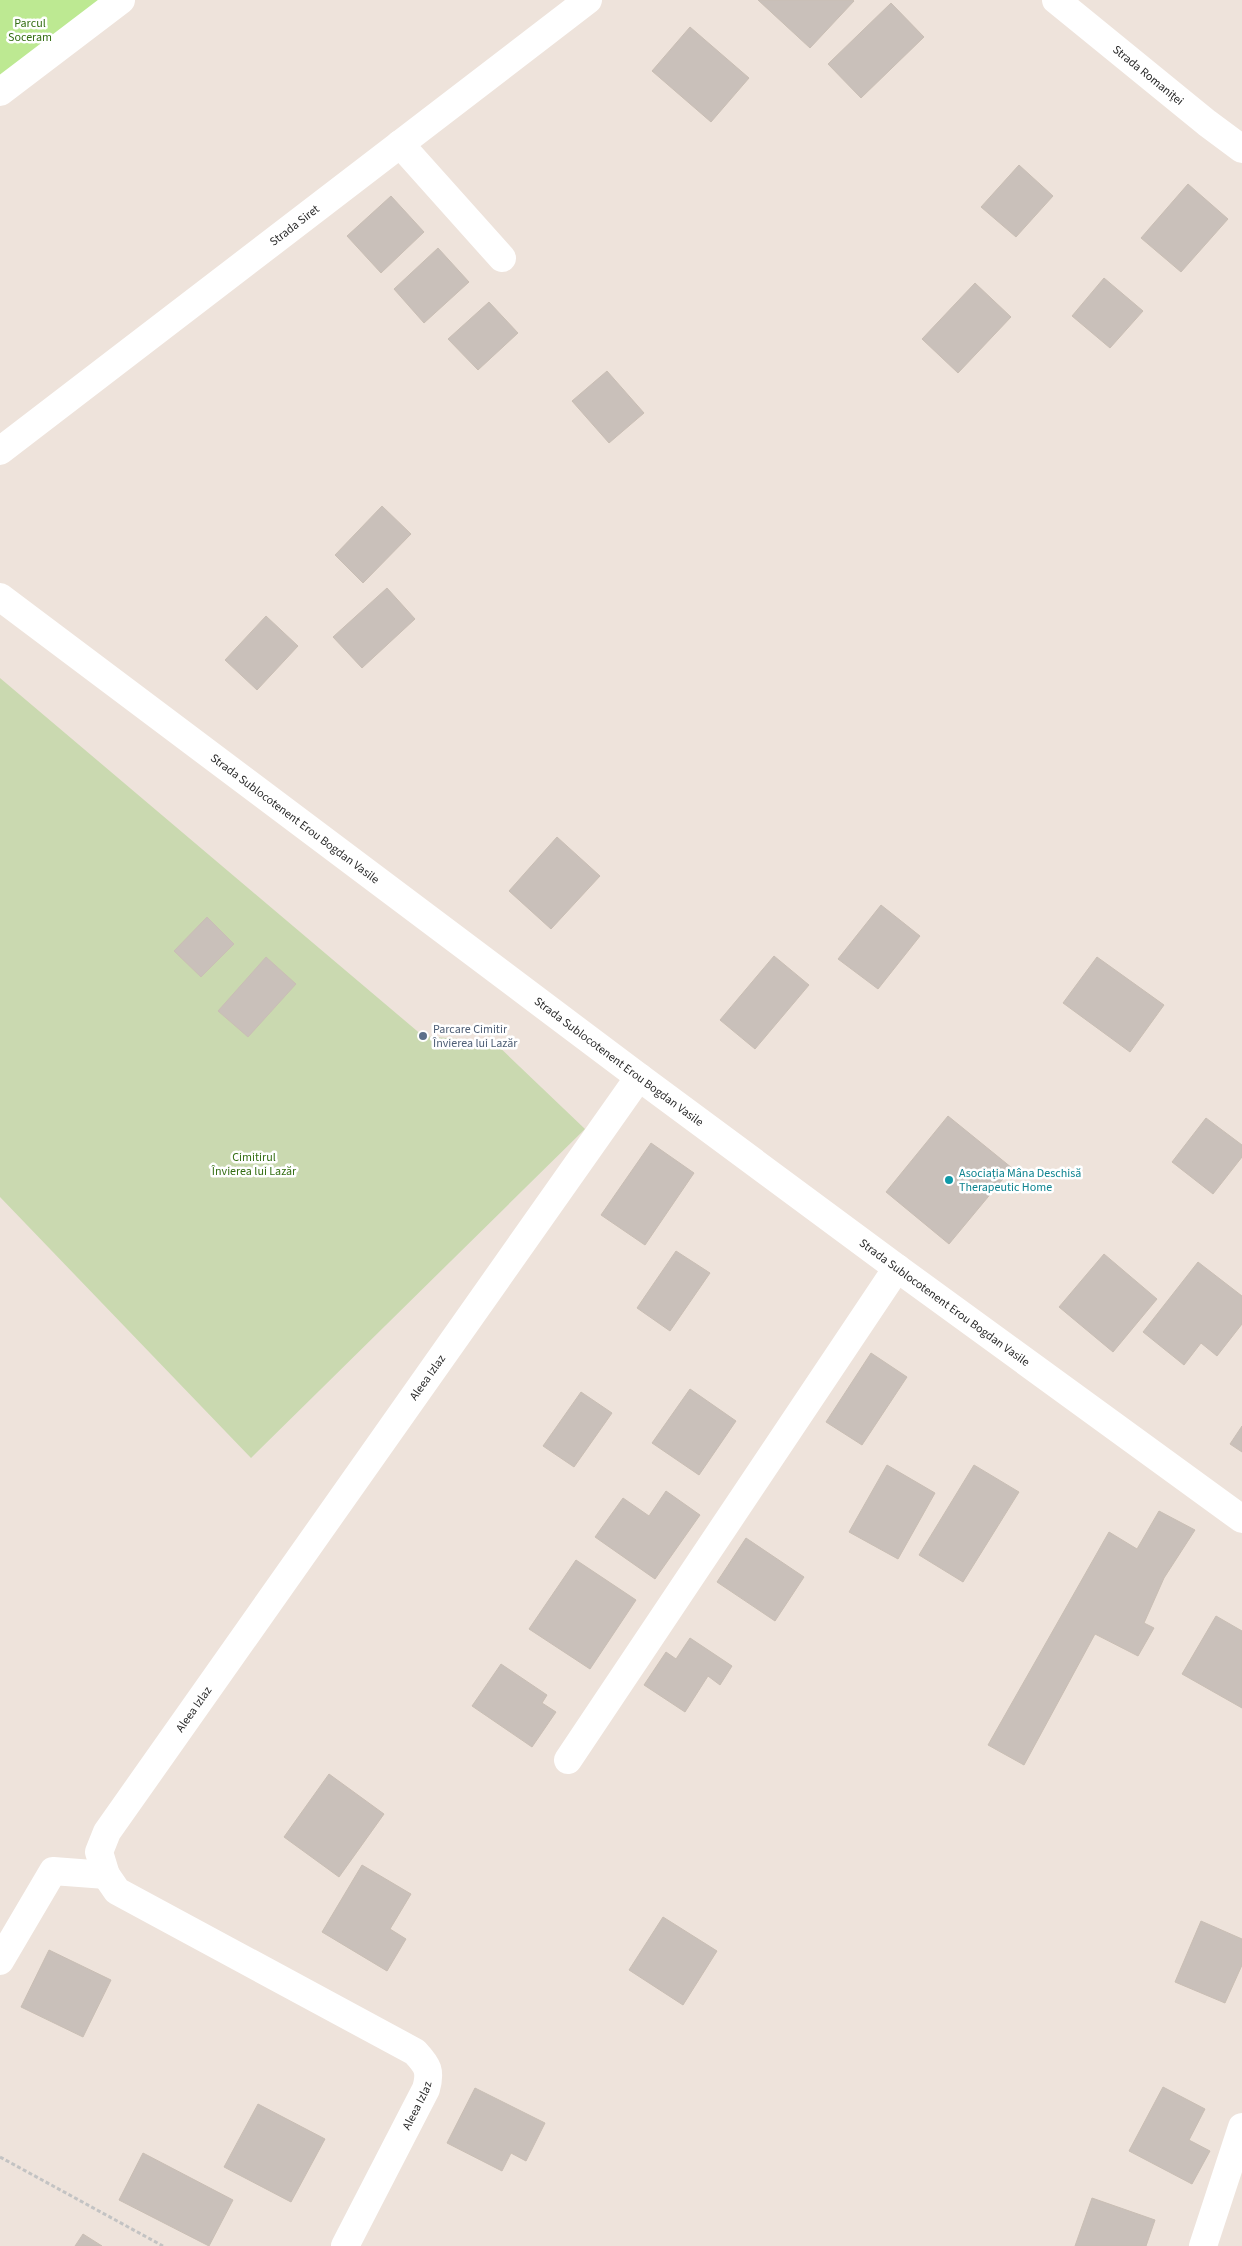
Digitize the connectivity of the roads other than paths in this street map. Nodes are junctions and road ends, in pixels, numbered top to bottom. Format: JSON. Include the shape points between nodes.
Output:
{"nodes":[{"id":1,"x":121,"y":0,"type":"edge"},
{"id":2,"x":588,"y":0,"type":"edge"},
{"id":3,"x":1056,"y":0,"type":"edge"},
{"id":4,"x":0,"y":92,"type":"edge"},
{"id":5,"x":400,"y":144,"type":"junction"},
{"id":6,"x":1242,"y":149,"type":"edge"},
{"id":7,"x":502,"y":258,"type":"dead end"},
{"id":8,"x":0,"y":451,"type":"edge"},
{"id":9,"x":0,"y":597,"type":"edge"},
{"id":10,"x":639,"y":1077,"type":"junction"},
{"id":11,"x":897,"y":1268,"type":"junction"},
{"id":12,"x":1242,"y":1519,"type":"edge"},
{"id":13,"x":568,"y":1760,"type":"dead end"},
{"id":14,"x":106,"y":1875,"type":"junction"},
{"id":15,"x":0,"y":1961,"type":"edge"},
{"id":16,"x":1242,"y":2127,"type":"edge"},
{"id":17,"x":345,"y":2246,"type":"edge"},
{"id":18,"x":1204,"y":2246,"type":"edge"}],
"edges":[{"from":1,"to":4,"type":"street"},
{"from":2,"to":5,"type":"street","name":"Strada Siret"},
{"from":3,"to":6,"type":"street","name":"Strada Romaniței"},
{"from":5,"to":7,"type":"street"},
{"from":5,"to":8,"type":"street","name":"Strada Siret"},
{"from":9,"to":10,"type":"street","name":"Strada Sublocotenent Erou Bogdan Vasile"},
{"from":10,"to":11,"type":"street","name":"Strada Sublocotenent Erou Bogdan Vasile"},
{"from":10,"to":14,"type":"street","name":"Aleea Izlaz","via":[[107,1832],[99,1852]]},
{"from":11,"to":12,"type":"street","name":"Strada Sublocotenent Erou Bogdan Vasile"},
{"from":11,"to":13,"type":"street"},
{"from":14,"to":15,"type":"street","via":[[53,1872]]},
{"from":14,"to":17,"type":"street","name":"Aleea Izlaz","via":[[117,1890],[140,1905],[415,2052],[425,2063],[430,2076],[426,2089]]},
{"from":16,"to":18,"type":"street"}]}
